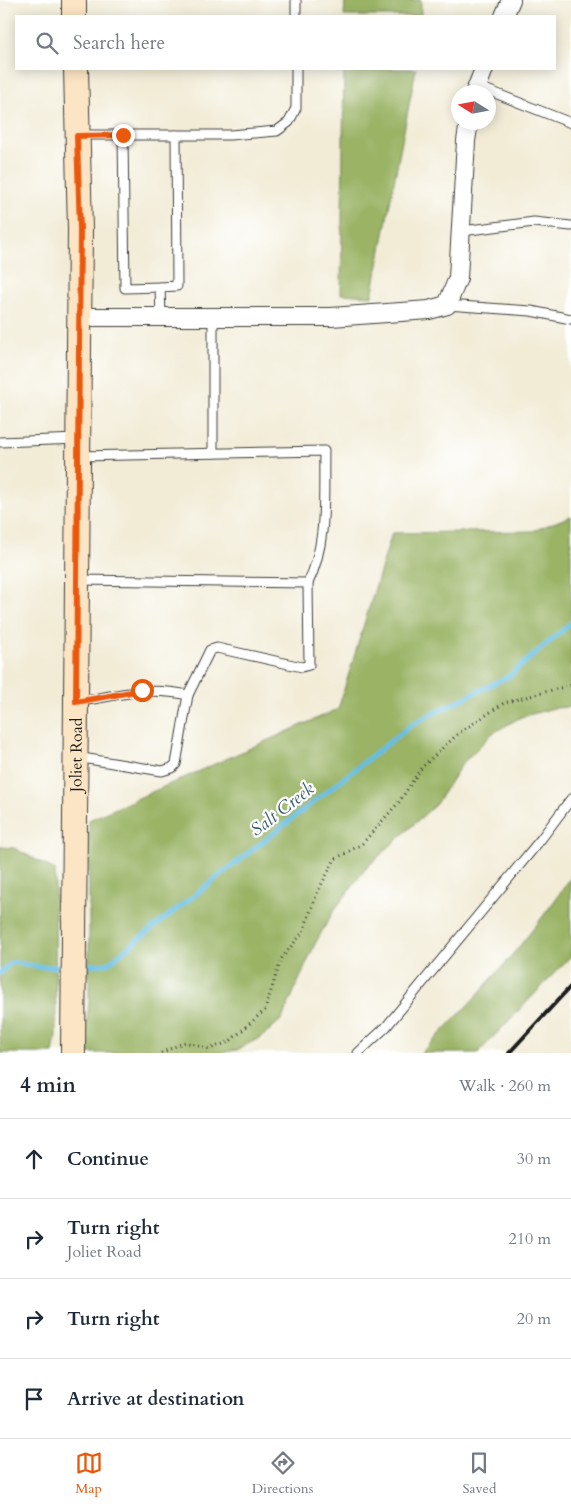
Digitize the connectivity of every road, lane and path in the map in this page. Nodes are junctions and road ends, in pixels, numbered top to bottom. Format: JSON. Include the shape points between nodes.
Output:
{"nodes":[{"id":1,"x":74,"y":0,"type":"edge"},
{"id":2,"x":296,"y":0,"type":"edge"},
{"id":3,"x":510,"y":0,"type":"edge"},
{"id":4,"x":74,"y":15,"type":"edge"},
{"id":5,"x":296,"y":15,"type":"edge"},
{"id":6,"x":504,"y":15,"type":"edge"},
{"id":7,"x":76,"y":70,"type":"edge"},
{"id":8,"x":296,"y":70,"type":"edge"},
{"id":9,"x":484,"y":70,"type":"edge"},
{"id":10,"x":478,"y":85,"type":"edge"},
{"id":11,"x":496,"y":96,"type":"edge"},
{"id":12,"x":571,"y":123,"type":"edge"},
{"id":13,"x":468,"y":130,"type":"edge"},
{"id":14,"x":123,"y":135,"type":"junction"},
{"id":15,"x":176,"y":135,"type":"junction"},
{"id":16,"x":77,"y":136,"type":"junction"},
{"id":17,"x":571,"y":226,"type":"edge"},
{"id":18,"x":462,"y":231,"type":"junction"},
{"id":19,"x":160,"y":287,"type":"junction"},
{"id":20,"x":447,"y":306,"type":"junction"},
{"id":21,"x":79,"y":317,"type":"junction"},
{"id":22,"x":161,"y":317,"type":"junction"},
{"id":23,"x":212,"y":317,"type":"junction"},
{"id":24,"x":571,"y":318,"type":"edge"},
{"id":25,"x":0,"y":442,"type":"edge"},
{"id":26,"x":78,"y":448,"type":"junction"},
{"id":27,"x":213,"y":453,"type":"junction"},
{"id":28,"x":77,"y":580,"type":"junction"},
{"id":29,"x":308,"y":583,"type":"junction"},
{"id":30,"x":571,"y":685,"type":"edge"},
{"id":31,"x":188,"y":695,"type":"junction"},
{"id":32,"x":76,"y":702,"type":"junction"},
{"id":33,"x":75,"y":758,"type":"junction"},
{"id":34,"x":571,"y":799,"type":"edge"},
{"id":35,"x":73,"y":1053,"type":"edge"},
{"id":36,"x":161,"y":1053,"type":"edge"},
{"id":37,"x":358,"y":1053,"type":"edge"}],
"edges":[{"from":1,"to":4,"type":"main road"},
{"from":2,"to":5,"type":"lane"},
{"from":3,"to":6,"type":"street"},
{"from":7,"to":16,"type":"main road","name":"Joliet Road"},
{"from":8,"to":15,"type":"lane","via":[[296,108],[289,122],[277,131]]},
{"from":9,"to":10,"type":"street"},
{"from":11,"to":12,"type":"lane"},
{"from":13,"to":18,"type":"street"},
{"from":14,"to":15,"type":"lane"},
{"from":14,"to":16,"type":"lane"},
{"from":14,"to":19,"type":"lane","via":[[125,288]]},
{"from":15,"to":19,"type":"lane","via":[[176,286]]},
{"from":16,"to":21,"type":"main road","name":"Joliet Road"},
{"from":17,"to":18,"type":"lane","via":[[534,222]]},
{"from":18,"to":20,"type":"street","via":[[458,278]]},
{"from":19,"to":22,"type":"lane"},
{"from":20,"to":23,"type":"street","via":[[331,317]]},
{"from":20,"to":24,"type":"lane","via":[[531,311]]},
{"from":21,"to":22,"type":"street"},
{"from":21,"to":26,"type":"main road","name":"Joliet Road"},
{"from":22,"to":23,"type":"street"},
{"from":23,"to":27,"type":"lane"},
{"from":25,"to":26,"type":"lane"},
{"from":26,"to":27,"type":"lane"},
{"from":26,"to":28,"type":"main road","name":"Joliet Road"},
{"from":27,"to":29,"type":"lane","via":[[324,451],[322,544]]},
{"from":28,"to":29,"type":"lane"},
{"from":28,"to":32,"type":"main road","name":"Joliet Road"},
{"from":29,"to":31,"type":"lane","via":[[309,665],[302,667],[217,648],[210,650]]},
{"from":30,"to":36,"type":"path","via":[[504,703],[459,733],[422,767],[400,802],[362,844],[335,859],[318,891],[303,932],[281,959],[265,1010],[229,1042],[209,1049],[185,1042]]},
{"from":31,"to":32,"type":"lane","via":[[142,690]]},
{"from":31,"to":33,"type":"lane","via":[[176,764],[172,768],[162,771]]},
{"from":32,"to":33,"type":"main road","name":"Joliet Road"},
{"from":33,"to":35,"type":"main road","name":"Joliet Road"},
{"from":34,"to":37,"type":"lane","via":[[386,1026]]}]}
